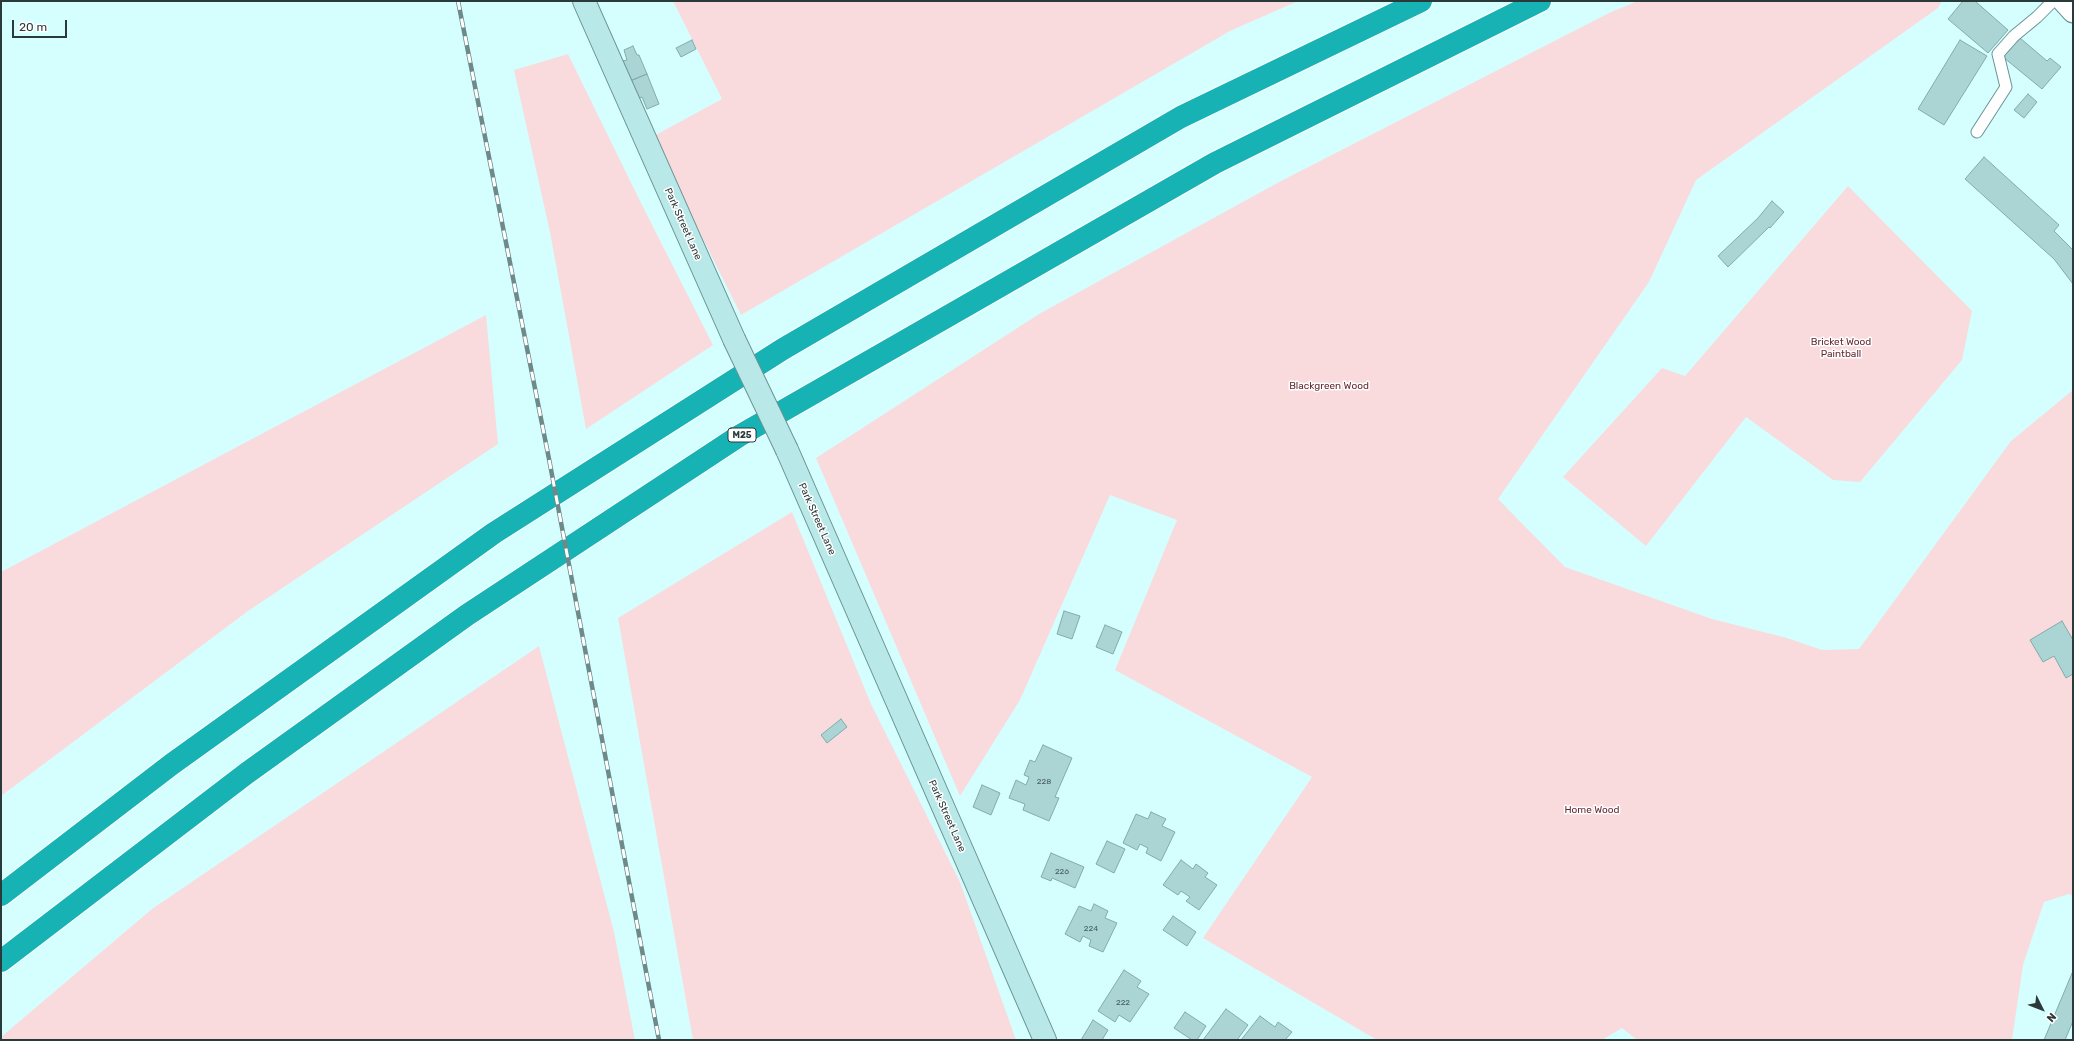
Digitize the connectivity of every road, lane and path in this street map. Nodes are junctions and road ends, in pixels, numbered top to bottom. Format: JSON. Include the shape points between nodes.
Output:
{"nodes":[{"id":1,"x":584,"y":1,"type":"edge"},
{"id":2,"x":1421,"y":1,"type":"edge"},
{"id":3,"x":1540,"y":1,"type":"edge"},
{"id":4,"x":2053,"y":1,"type":"edge"},
{"id":5,"x":2063,"y":1,"type":"edge"},
{"id":6,"x":2073,"y":12,"type":"edge"},
{"id":7,"x":1977,"y":132,"type":"dead end"},
{"id":8,"x":1,"y":895,"type":"edge"},
{"id":9,"x":1,"y":961,"type":"edge"},
{"id":10,"x":1045,"y":1040,"type":"edge"}],
"edges":[{"from":1,"to":10,"type":"street","name":"Park Street Lane","bridge":true,"via":[[734,339],[787,450]]},
{"from":2,"to":8,"type":"highway","via":[[1181,118],[783,349],[494,533],[172,764]]},
{"from":3,"to":9,"type":"highway","number":"M25","via":[[1215,163],[739,436],[467,615],[247,773]]},
{"from":4,"to":7,"type":"lane","via":[[1998,54],[2006,87]]},
{"from":5,"to":6,"type":"street"}]}
